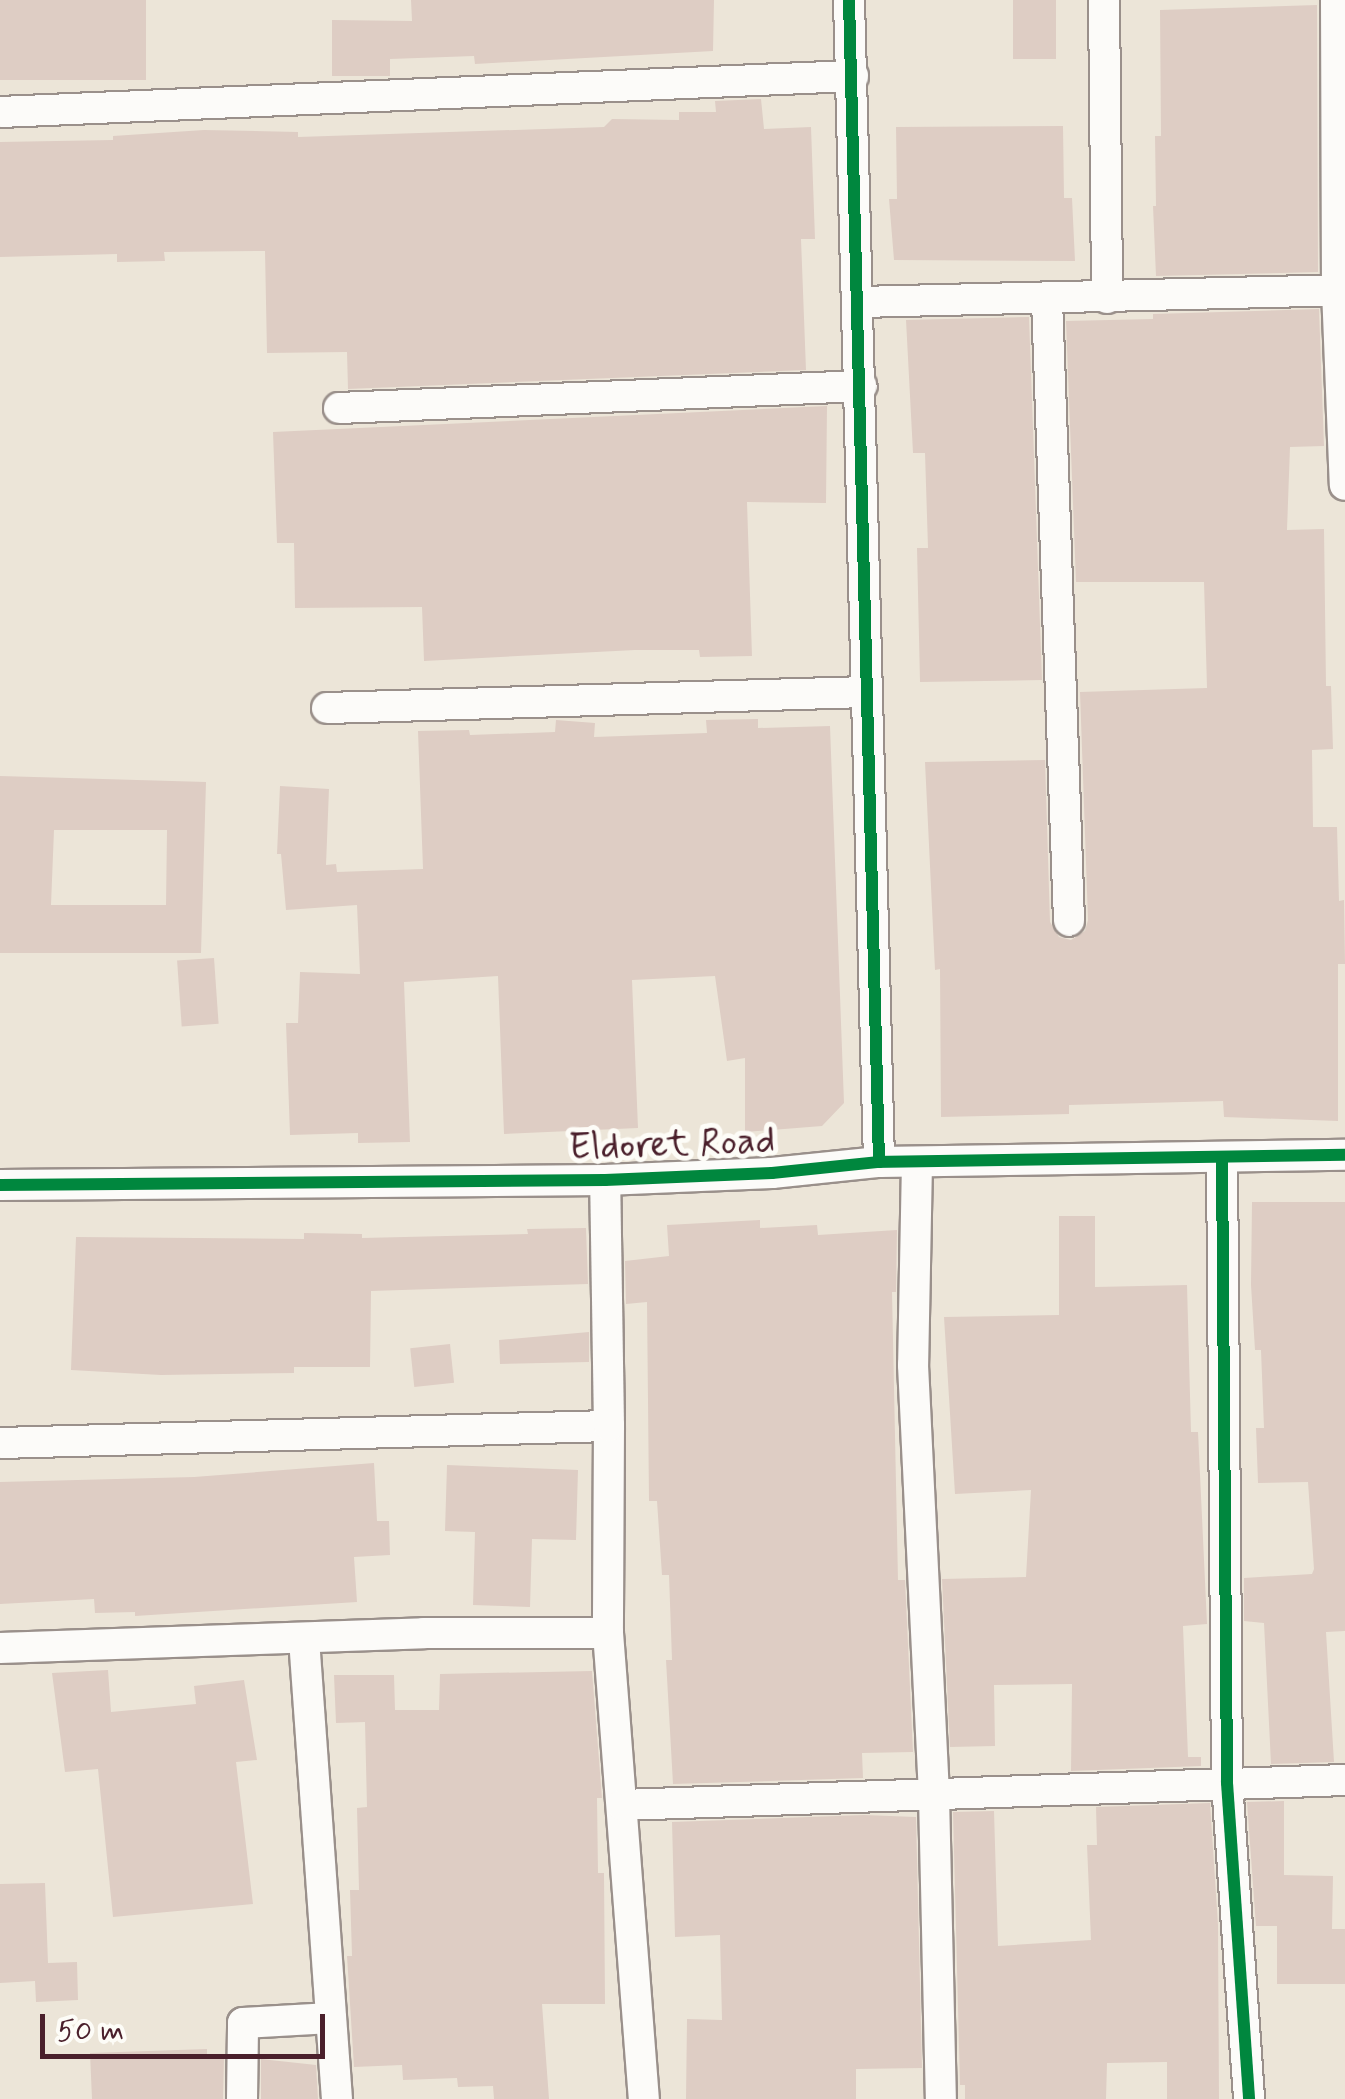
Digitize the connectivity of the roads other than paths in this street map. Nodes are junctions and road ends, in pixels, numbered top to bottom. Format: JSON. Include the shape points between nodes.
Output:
{"nodes":[{"id":1,"x":849,"y":0,"type":"edge"},
{"id":2,"x":1104,"y":0,"type":"edge"},
{"id":3,"x":1336,"y":0,"type":"edge"},
{"id":4,"x":853,"y":76,"type":"junction"},
{"id":5,"x":0,"y":112,"type":"edge"},
{"id":6,"x":1341,"y":290,"type":"edge"},
{"id":7,"x":1107,"y":298,"type":"junction"},
{"id":8,"x":1047,"y":300,"type":"junction"},
{"id":9,"x":859,"y":302,"type":"junction"},
{"id":10,"x":862,"y":386,"type":"junction"},
{"id":11,"x":340,"y":408,"type":"dead end"},
{"id":12,"x":1345,"y":485,"type":"edge"},
{"id":13,"x":866,"y":692,"type":"junction"},
{"id":14,"x":327,"y":708,"type":"dead end"},
{"id":15,"x":1069,"y":921,"type":"dead end"},
{"id":16,"x":1345,"y":1155,"type":"edge"},
{"id":17,"x":1222,"y":1157,"type":"junction"},
{"id":18,"x":879,"y":1162,"type":"junction"},
{"id":19,"x":917,"y":1162,"type":"junction"},
{"id":20,"x":605,"y":1180,"type":"junction"},
{"id":21,"x":0,"y":1185,"type":"edge"},
{"id":22,"x":609,"y":1426,"type":"junction"},
{"id":23,"x":0,"y":1443,"type":"edge"},
{"id":24,"x":608,"y":1633,"type":"junction"},
{"id":25,"x":304,"y":1639,"type":"junction"},
{"id":26,"x":0,"y":1648,"type":"edge"},
{"id":27,"x":1345,"y":1780,"type":"edge"},
{"id":28,"x":1227,"y":1783,"type":"junction"},
{"id":29,"x":934,"y":1796,"type":"junction"},
{"id":30,"x":622,"y":1805,"type":"junction"},
{"id":31,"x":331,"y":2018,"type":"junction"},
{"id":32,"x":242,"y":2099,"type":"edge"},
{"id":33,"x":336,"y":2099,"type":"edge"},
{"id":34,"x":644,"y":2099,"type":"edge"},
{"id":35,"x":941,"y":2099,"type":"edge"},
{"id":36,"x":1249,"y":2099,"type":"edge"}],
"edges":[{"from":1,"to":4,"type":"street"},
{"from":2,"to":7,"type":"street"},
{"from":3,"to":6,"type":"street"},
{"from":4,"to":5,"type":"street"},
{"from":4,"to":9,"type":"street"},
{"from":6,"to":7,"type":"street"},
{"from":6,"to":12,"type":"street"},
{"from":7,"to":8,"type":"street"},
{"from":8,"to":9,"type":"street"},
{"from":8,"to":15,"type":"street"},
{"from":9,"to":10,"type":"street"},
{"from":10,"to":11,"type":"street"},
{"from":10,"to":13,"type":"street"},
{"from":13,"to":14,"type":"street"},
{"from":13,"to":18,"type":"street"},
{"from":16,"to":17,"type":"street","name":"Eldoret Road"},
{"from":17,"to":19,"type":"street","name":"Eldoret Road"},
{"from":17,"to":28,"type":"street"},
{"from":18,"to":19,"type":"street","name":"Eldoret Road"},
{"from":18,"to":20,"type":"street","name":"Eldoret Road"},
{"from":19,"to":29,"type":"street","via":[[913,1364]]},
{"from":20,"to":21,"type":"street","name":"Eldoret Road"},
{"from":20,"to":22,"type":"street"},
{"from":22,"to":23,"type":"street"},
{"from":22,"to":24,"type":"street"},
{"from":24,"to":25,"type":"street"},
{"from":24,"to":30,"type":"street"},
{"from":25,"to":26,"type":"street"},
{"from":25,"to":31,"type":"street"},
{"from":27,"to":28,"type":"street"},
{"from":28,"to":29,"type":"street"},
{"from":28,"to":36,"type":"street"},
{"from":29,"to":30,"type":"street"},
{"from":29,"to":35,"type":"street"},
{"from":30,"to":34,"type":"street"},
{"from":31,"to":32,"type":"street","via":[[243,2023]]},
{"from":31,"to":33,"type":"street"}]}
